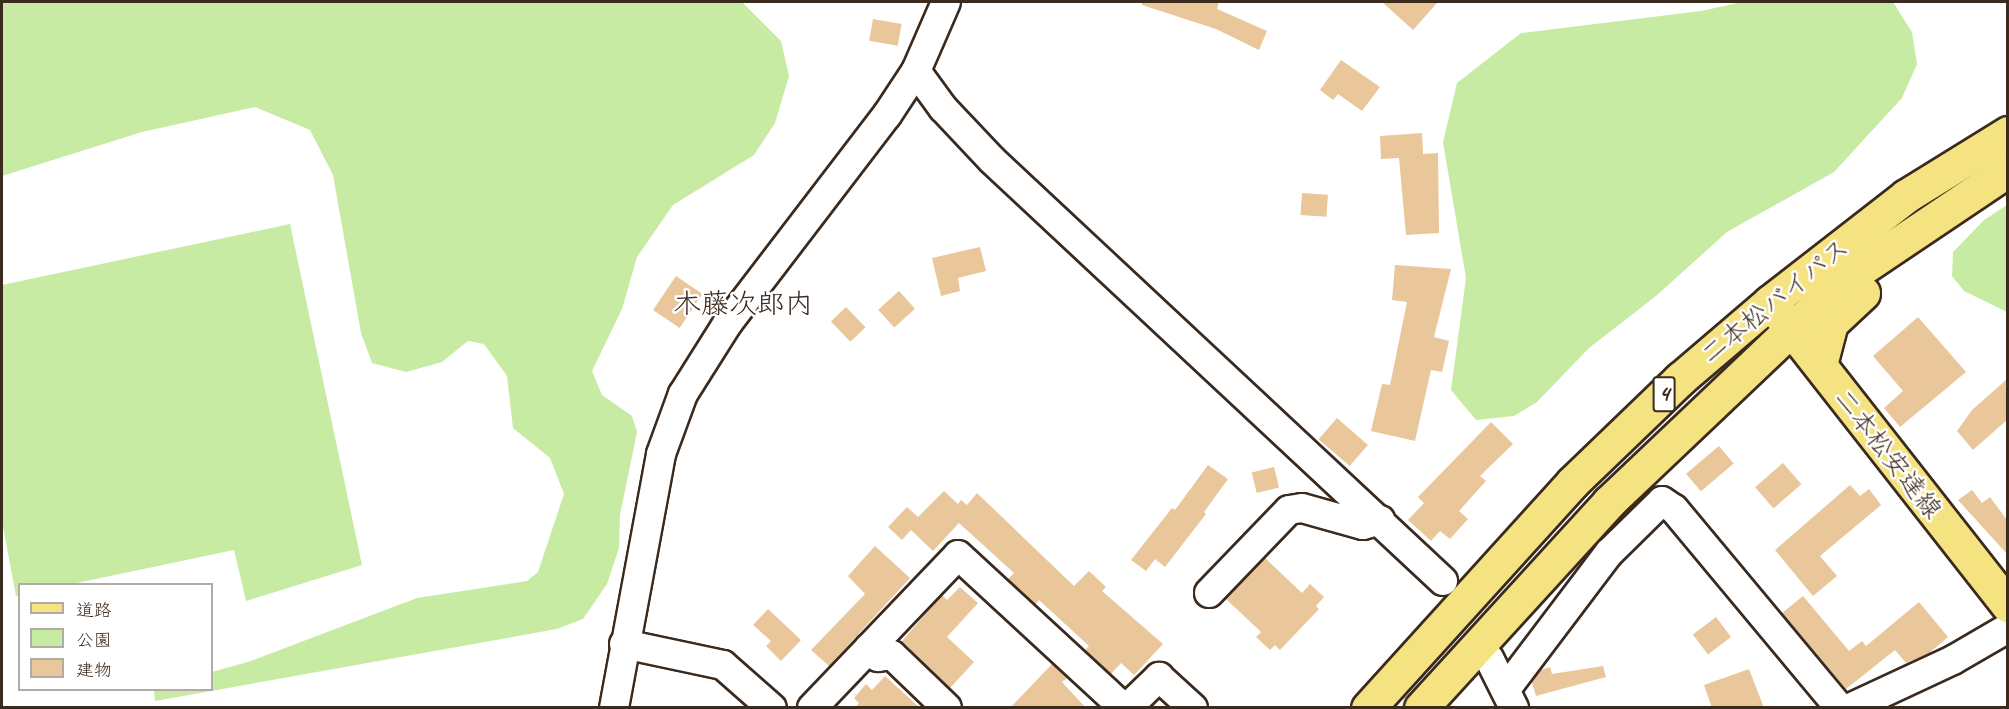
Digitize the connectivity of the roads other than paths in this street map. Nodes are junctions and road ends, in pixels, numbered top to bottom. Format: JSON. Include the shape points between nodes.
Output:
{"nodes":[{"id":1,"x":946,"y":2,"type":"edge"},
{"id":2,"x":916,"y":71,"type":"junction"},
{"id":3,"x":2007,"y":133,"type":"edge"},
{"id":4,"x":2007,"y":170,"type":"edge"},
{"id":5,"x":2007,"y":183,"type":"edge"},
{"id":6,"x":1770,"y":302,"type":"junction"},
{"id":7,"x":1791,"y":328,"type":"junction"},
{"id":8,"x":1820,"y":365,"type":"junction"},
{"id":9,"x":1380,"y":520,"type":"junction"},
{"id":10,"x":1443,"y":581,"type":"dead end"},
{"id":11,"x":1209,"y":593,"type":"dead end"},
{"id":12,"x":2007,"y":605,"type":"edge"},
{"id":13,"x":2007,"y":628,"type":"edge"},
{"id":14,"x":624,"y":644,"type":"junction"},
{"id":15,"x":869,"y":648,"type":"junction"},
{"id":16,"x":1489,"y":658,"type":"dead end"},
{"id":17,"x":1510,"y":698,"type":"edge"},
{"id":18,"x":614,"y":708,"type":"edge"},
{"id":19,"x":772,"y":708,"type":"edge"},
{"id":20,"x":812,"y":708,"type":"edge"},
{"id":21,"x":947,"y":708,"type":"edge"},
{"id":22,"x":1125,"y":708,"type":"edge"},
{"id":23,"x":1193,"y":708,"type":"edge"},
{"id":24,"x":1368,"y":708,"type":"edge"},
{"id":25,"x":1421,"y":708,"type":"edge"},
{"id":26,"x":1840,"y":708,"type":"edge"},
{"id":27,"x":1850,"y":708,"type":"edge"}],
"edges":[{"from":1,"to":2,"type":"street"},
{"from":2,"to":9,"type":"street","via":[[943,108],[992,160],[1149,310]]},
{"from":2,"to":14,"type":"street","via":[[887,116],[727,324],[683,394],[661,454]]},
{"from":3,"to":6,"type":"main road","name":"二本松バイパス","number":"4","via":[[1906,196]]},
{"from":4,"to":7,"type":"main road","name":"二本松バイパス","number":"4","via":[[1859,270]]},
{"from":5,"to":8,"type":"main road","via":[[1840,311],[1824,342]]},
{"from":6,"to":7,"type":"main road","name":"二本松安達線"},
{"from":6,"to":24,"type":"main road","name":"二本松バイパス","number":"4","via":[[1680,379],[1573,482]]},
{"from":7,"to":8,"type":"main road","name":"二本松安達線"},
{"from":7,"to":25,"type":"main road","name":"二本松バイパス","number":"4","via":[[1609,502]]},
{"from":8,"to":12,"type":"main road","name":"二本松安達線"},
{"from":9,"to":10,"type":"street"},
{"from":9,"to":11,"type":"street","via":[[1363,525],[1302,508],[1289,510]]},
{"from":13,"to":27,"type":"street","via":[[1953,660]]},
{"from":14,"to":18,"type":"street"},
{"from":14,"to":19,"type":"street","via":[[723,665]]},
{"from":15,"to":20,"type":"street"},
{"from":15,"to":21,"type":"street","via":[[878,657],[891,655]]},
{"from":15,"to":22,"type":"street","via":[[958,555]]},
{"from":16,"to":17,"type":"street"},
{"from":17,"to":26,"type":"street","via":[[1609,553],[1662,501],[1674,508]]},
{"from":22,"to":23,"type":"street","via":[[1159,677]]}]}
